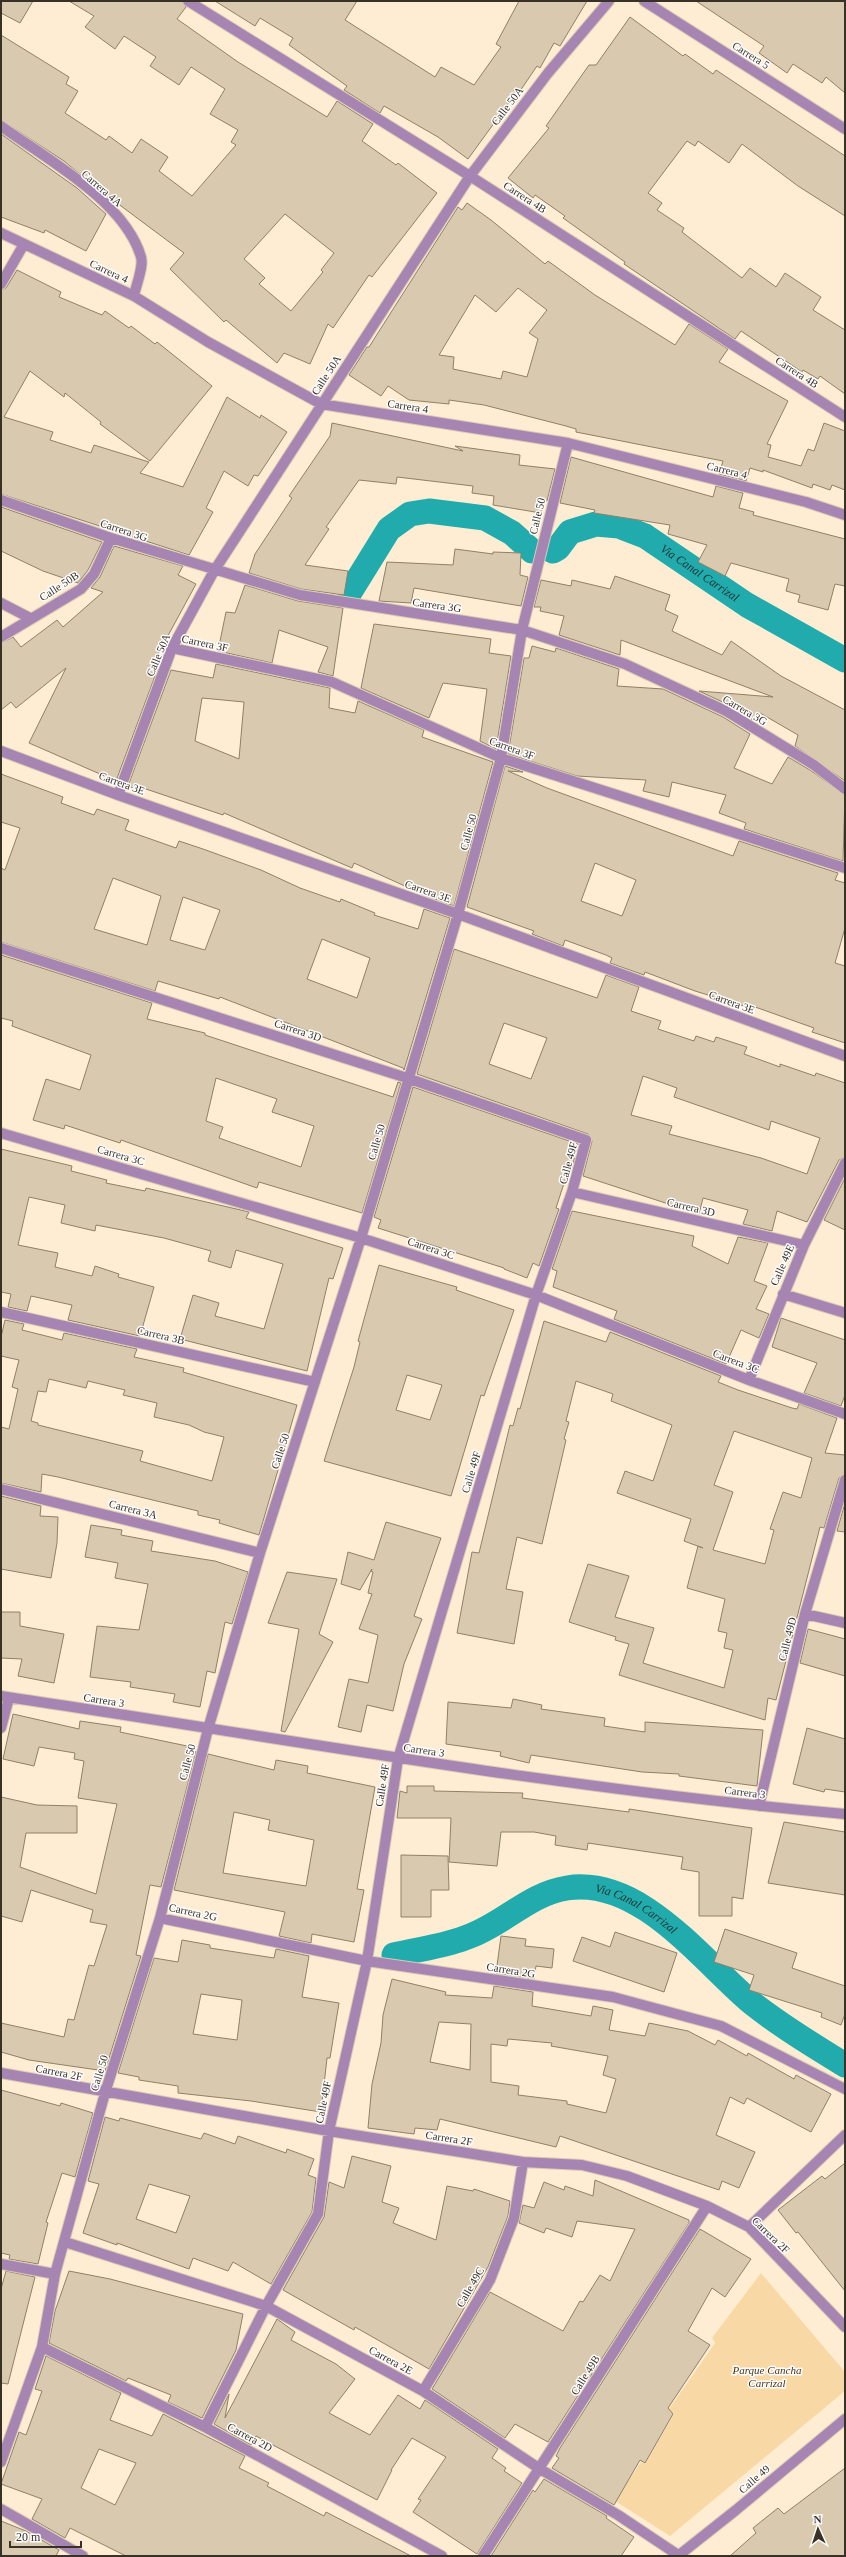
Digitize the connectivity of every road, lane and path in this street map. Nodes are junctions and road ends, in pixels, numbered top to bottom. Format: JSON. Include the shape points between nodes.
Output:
{"nodes":[{"id":1,"x":188,"y":1,"type":"edge"},
{"id":2,"x":609,"y":1,"type":"edge"},
{"id":3,"x":644,"y":1,"type":"edge"},
{"id":4,"x":1,"y":126,"type":"edge"},
{"id":5,"x":845,"y":129,"type":"edge"},
{"id":6,"x":470,"y":176,"type":"junction"},
{"id":7,"x":1,"y":233,"type":"edge"},
{"id":8,"x":24,"y":244,"type":"junction"},
{"id":9,"x":1,"y":284,"type":"edge"},
{"id":10,"x":134,"y":296,"type":"junction"},
{"id":11,"x":321,"y":404,"type":"junction"},
{"id":12,"x":845,"y":417,"type":"edge"},
{"id":13,"x":568,"y":443,"type":"junction"},
{"id":14,"x":1,"y":500,"type":"edge"},
{"id":15,"x":845,"y":515,"type":"edge"},
{"id":16,"x":112,"y":538,"type":"junction"},
{"id":17,"x":214,"y":571,"type":"junction"},
{"id":18,"x":1,"y":602,"type":"edge"},
{"id":19,"x":30,"y":618,"type":"junction"},
{"id":20,"x":522,"y":630,"type":"junction"},
{"id":21,"x":1,"y":637,"type":"edge"},
{"id":22,"x":172,"y":648,"type":"junction"},
{"id":23,"x":1,"y":751,"type":"edge"},
{"id":24,"x":501,"y":758,"type":"junction"},
{"id":25,"x":845,"y":790,"type":"edge"},
{"id":26,"x":118,"y":795,"type":"junction"},
{"id":27,"x":845,"y":868,"type":"edge"},
{"id":28,"x":458,"y":914,"type":"junction"},
{"id":29,"x":1,"y":948,"type":"edge"},
{"id":30,"x":845,"y":1056,"type":"edge"},
{"id":31,"x":407,"y":1078,"type":"junction"},
{"id":32,"x":1,"y":1133,"type":"edge"},
{"id":33,"x":586,"y":1140,"type":"joint"},
{"id":34,"x":845,"y":1163,"type":"edge"},
{"id":35,"x":572,"y":1192,"type":"junction"},
{"id":36,"x":361,"y":1238,"type":"junction"},
{"id":37,"x":804,"y":1245,"type":"junction"},
{"id":38,"x":783,"y":1294,"type":"junction"},
{"id":39,"x":536,"y":1295,"type":"junction"},
{"id":40,"x":1,"y":1312,"type":"edge"},
{"id":41,"x":845,"y":1313,"type":"edge"},
{"id":42,"x":749,"y":1380,"type":"junction"},
{"id":43,"x":315,"y":1382,"type":"junction"},
{"id":44,"x":845,"y":1414,"type":"edge"},
{"id":45,"x":845,"y":1480,"type":"edge"},
{"id":46,"x":1,"y":1489,"type":"edge"},
{"id":47,"x":260,"y":1553,"type":"junction"},
{"id":48,"x":805,"y":1614,"type":"junction"},
{"id":49,"x":845,"y":1624,"type":"edge"},
{"id":50,"x":5,"y":1697,"type":"edge"},
{"id":51,"x":1,"y":1728,"type":"edge"},
{"id":52,"x":208,"y":1729,"type":"junction"},
{"id":53,"x":398,"y":1758,"type":"junction"},
{"id":54,"x":759,"y":1806,"type":"junction"},
{"id":55,"x":845,"y":1814,"type":"edge"},
{"id":56,"x":160,"y":1918,"type":"junction"},
{"id":57,"x":366,"y":1960,"type":"junction"},
{"id":58,"x":1,"y":2074,"type":"edge"},
{"id":59,"x":845,"y":2089,"type":"edge"},
{"id":60,"x":105,"y":2093,"type":"junction"},
{"id":61,"x":329,"y":2131,"type":"junction"},
{"id":62,"x":845,"y":2135,"type":"edge"},
{"id":63,"x":523,"y":2162,"type":"junction"},
{"id":64,"x":707,"y":2206,"type":"junction"},
{"id":65,"x":748,"y":2227,"type":"junction"},
{"id":66,"x":65,"y":2242,"type":"junction"},
{"id":67,"x":1,"y":2264,"type":"edge"},
{"id":68,"x":55,"y":2274,"type":"junction"},
{"id":69,"x":266,"y":2306,"type":"junction"},
{"id":70,"x":845,"y":2327,"type":"edge"},
{"id":71,"x":42,"y":2347,"type":"junction"},
{"id":72,"x":423,"y":2391,"type":"junction"},
{"id":73,"x":845,"y":2419,"type":"edge"},
{"id":74,"x":205,"y":2427,"type":"junction"},
{"id":75,"x":1,"y":2462,"type":"edge"},
{"id":76,"x":540,"y":2469,"type":"junction"},
{"id":77,"x":1,"y":2509,"type":"edge"},
{"id":78,"x":83,"y":2556,"type":"edge"},
{"id":79,"x":442,"y":2556,"type":"edge"},
{"id":80,"x":483,"y":2556,"type":"edge"},
{"id":81,"x":678,"y":2556,"type":"edge"}],
"edges":[{"from":1,"to":6,"type":"street","name":"Carrera 4B"},
{"from":2,"to":6,"type":"street","name":"Calle 50A","via":[[548,73]]},
{"from":3,"to":5,"type":"street","name":"Carrera 5"},
{"from":4,"to":10,"type":"street","name":"Carrera 4A","via":[[92,192],[124,224],[141,258]]},
{"from":6,"to":11,"type":"street","name":"Calle 50A"},
{"from":6,"to":12,"type":"street","name":"Carrera 4B"},
{"from":7,"to":8,"type":"street","name":"Carrera 4"},
{"from":8,"to":9,"type":"street"},
{"from":8,"to":10,"type":"street","name":"Carrera 4"},
{"from":10,"to":11,"type":"street","name":"Carrera 4","via":[[208,342]]},
{"from":11,"to":13,"type":"street","name":"Carrera 4"},
{"from":11,"to":17,"type":"street","name":"Calle 50A"},
{"from":13,"to":15,"type":"street","name":"Carrera 4","via":[[806,502]]},
{"from":13,"to":20,"type":"street","name":"Calle 50"},
{"from":14,"to":16,"type":"street","name":"Carrera 3G"},
{"from":16,"to":17,"type":"street","name":"Carrera 3G"},
{"from":16,"to":19,"type":"street","name":"Calle 50B","via":[[94,574],[82,589]]},
{"from":17,"to":20,"type":"street","name":"Carrera 3G","via":[[300,595]]},
{"from":17,"to":22,"type":"street","name":"Calle 50A"},
{"from":18,"to":19,"type":"street"},
{"from":19,"to":21,"type":"street","name":"Calle 50B"},
{"from":20,"to":24,"type":"street","name":"Calle 50"},
{"from":20,"to":25,"type":"street","name":"Carrera 3G","via":[[626,664],[726,711],[814,765]]},
{"from":22,"to":24,"type":"street","name":"Carrera 3F","via":[[332,682]]},
{"from":22,"to":26,"type":"street","name":"Calle 50A"},
{"from":23,"to":26,"type":"street","name":"Carrera 3E"},
{"from":24,"to":27,"type":"street","name":"Carrera 3F"},
{"from":24,"to":28,"type":"street","name":"Calle 50"},
{"from":26,"to":28,"type":"street","name":"Carrera 3E"},
{"from":28,"to":30,"type":"street","name":"Carrera 3E"},
{"from":28,"to":31,"type":"street","name":"Calle 50"},
{"from":29,"to":31,"type":"street","name":"Carrera 3D"},
{"from":31,"to":33,"type":"street","name":"Carrera 3D"},
{"from":31,"to":36,"type":"street","name":"Calle 50"},
{"from":32,"to":36,"type":"street","name":"Carrera 3C"},
{"from":33,"to":35,"type":"street","name":"Calle 49F"},
{"from":34,"to":37,"type":"street","name":"Calle 49E"},
{"from":35,"to":37,"type":"street","name":"Carrera 3D"},
{"from":35,"to":39,"type":"street","name":"Calle 49F"},
{"from":36,"to":39,"type":"street","name":"Carrera 3C"},
{"from":36,"to":43,"type":"street","name":"Calle 50"},
{"from":37,"to":38,"type":"street","name":"Calle 49E"},
{"from":38,"to":41,"type":"street"},
{"from":38,"to":42,"type":"street","name":"Calle 49E"},
{"from":39,"to":42,"type":"street","name":"Carrera 3C"},
{"from":39,"to":53,"type":"street","name":"Calle 49F"},
{"from":40,"to":43,"type":"street","name":"Carrera 3B"},
{"from":42,"to":44,"type":"street","name":"Carrera 3C"},
{"from":43,"to":47,"type":"street","name":"Calle 50"},
{"from":45,"to":48,"type":"street","name":"Calle 49D"},
{"from":46,"to":47,"type":"street","name":"Carrera 3A"},
{"from":47,"to":52,"type":"street","name":"Calle 50"},
{"from":48,"to":49,"type":"street"},
{"from":48,"to":54,"type":"street","name":"Calle 49D"},
{"from":50,"to":51,"type":"street"},
{"from":50,"to":52,"type":"street","name":"Carrera 3"},
{"from":52,"to":53,"type":"street","name":"Carrera 3"},
{"from":52,"to":56,"type":"street","name":"Calle 50"},
{"from":53,"to":54,"type":"street","name":"Carrera 3"},
{"from":53,"to":57,"type":"street","name":"Calle 49F"},
{"from":54,"to":55,"type":"street","name":"Carrera 3"},
{"from":56,"to":57,"type":"street","name":"Carrera 2G"},
{"from":56,"to":60,"type":"street","name":"Calle 50"},
{"from":57,"to":59,"type":"street","name":"Carrera 2G","via":[[613,1998],[721,2026]]},
{"from":57,"to":61,"type":"street","name":"Calle 49F"},
{"from":58,"to":60,"type":"street","name":"Carrera 2F"},
{"from":60,"to":61,"type":"street","name":"Carrera 2F"},
{"from":60,"to":66,"type":"street","name":"Calle 50"},
{"from":61,"to":63,"type":"street","name":"Carrera 2F"},
{"from":61,"to":69,"type":"street","name":"Calle 49F","via":[[318,2214]]},
{"from":62,"to":65,"type":"street"},
{"from":63,"to":64,"type":"street","name":"Carrera 2F","via":[[582,2165],[627,2176]]},
{"from":63,"to":72,"type":"street","name":"Calle 49C","via":[[514,2218],[490,2280]]},
{"from":64,"to":65,"type":"street","name":"Carrera 2F"},
{"from":64,"to":76,"type":"street","name":"Calle 49B"},
{"from":65,"to":70,"type":"street","name":"Carrera 2F"},
{"from":66,"to":68,"type":"street","name":"Calle 50"},
{"from":66,"to":69,"type":"street","name":"Carrera 2E"},
{"from":67,"to":68,"type":"street"},
{"from":68,"to":71,"type":"street","name":"Calle 50"},
{"from":69,"to":72,"type":"street","name":"Carrera 2E"},
{"from":69,"to":74,"type":"street","name":"Calle 49F"},
{"from":71,"to":74,"type":"street","name":"Carrera 2D"},
{"from":71,"to":75,"type":"street","name":"Calle 50"},
{"from":72,"to":76,"type":"street","name":"Carrera 2E"},
{"from":73,"to":81,"type":"street","name":"Calle 49"},
{"from":74,"to":79,"type":"street","name":"Carrera 2D"},
{"from":76,"to":80,"type":"street","name":"Calle 49B"},
{"from":76,"to":81,"type":"street","name":"Carrera 2E","via":[[618,2515]]},
{"from":77,"to":78,"type":"street"}]}
